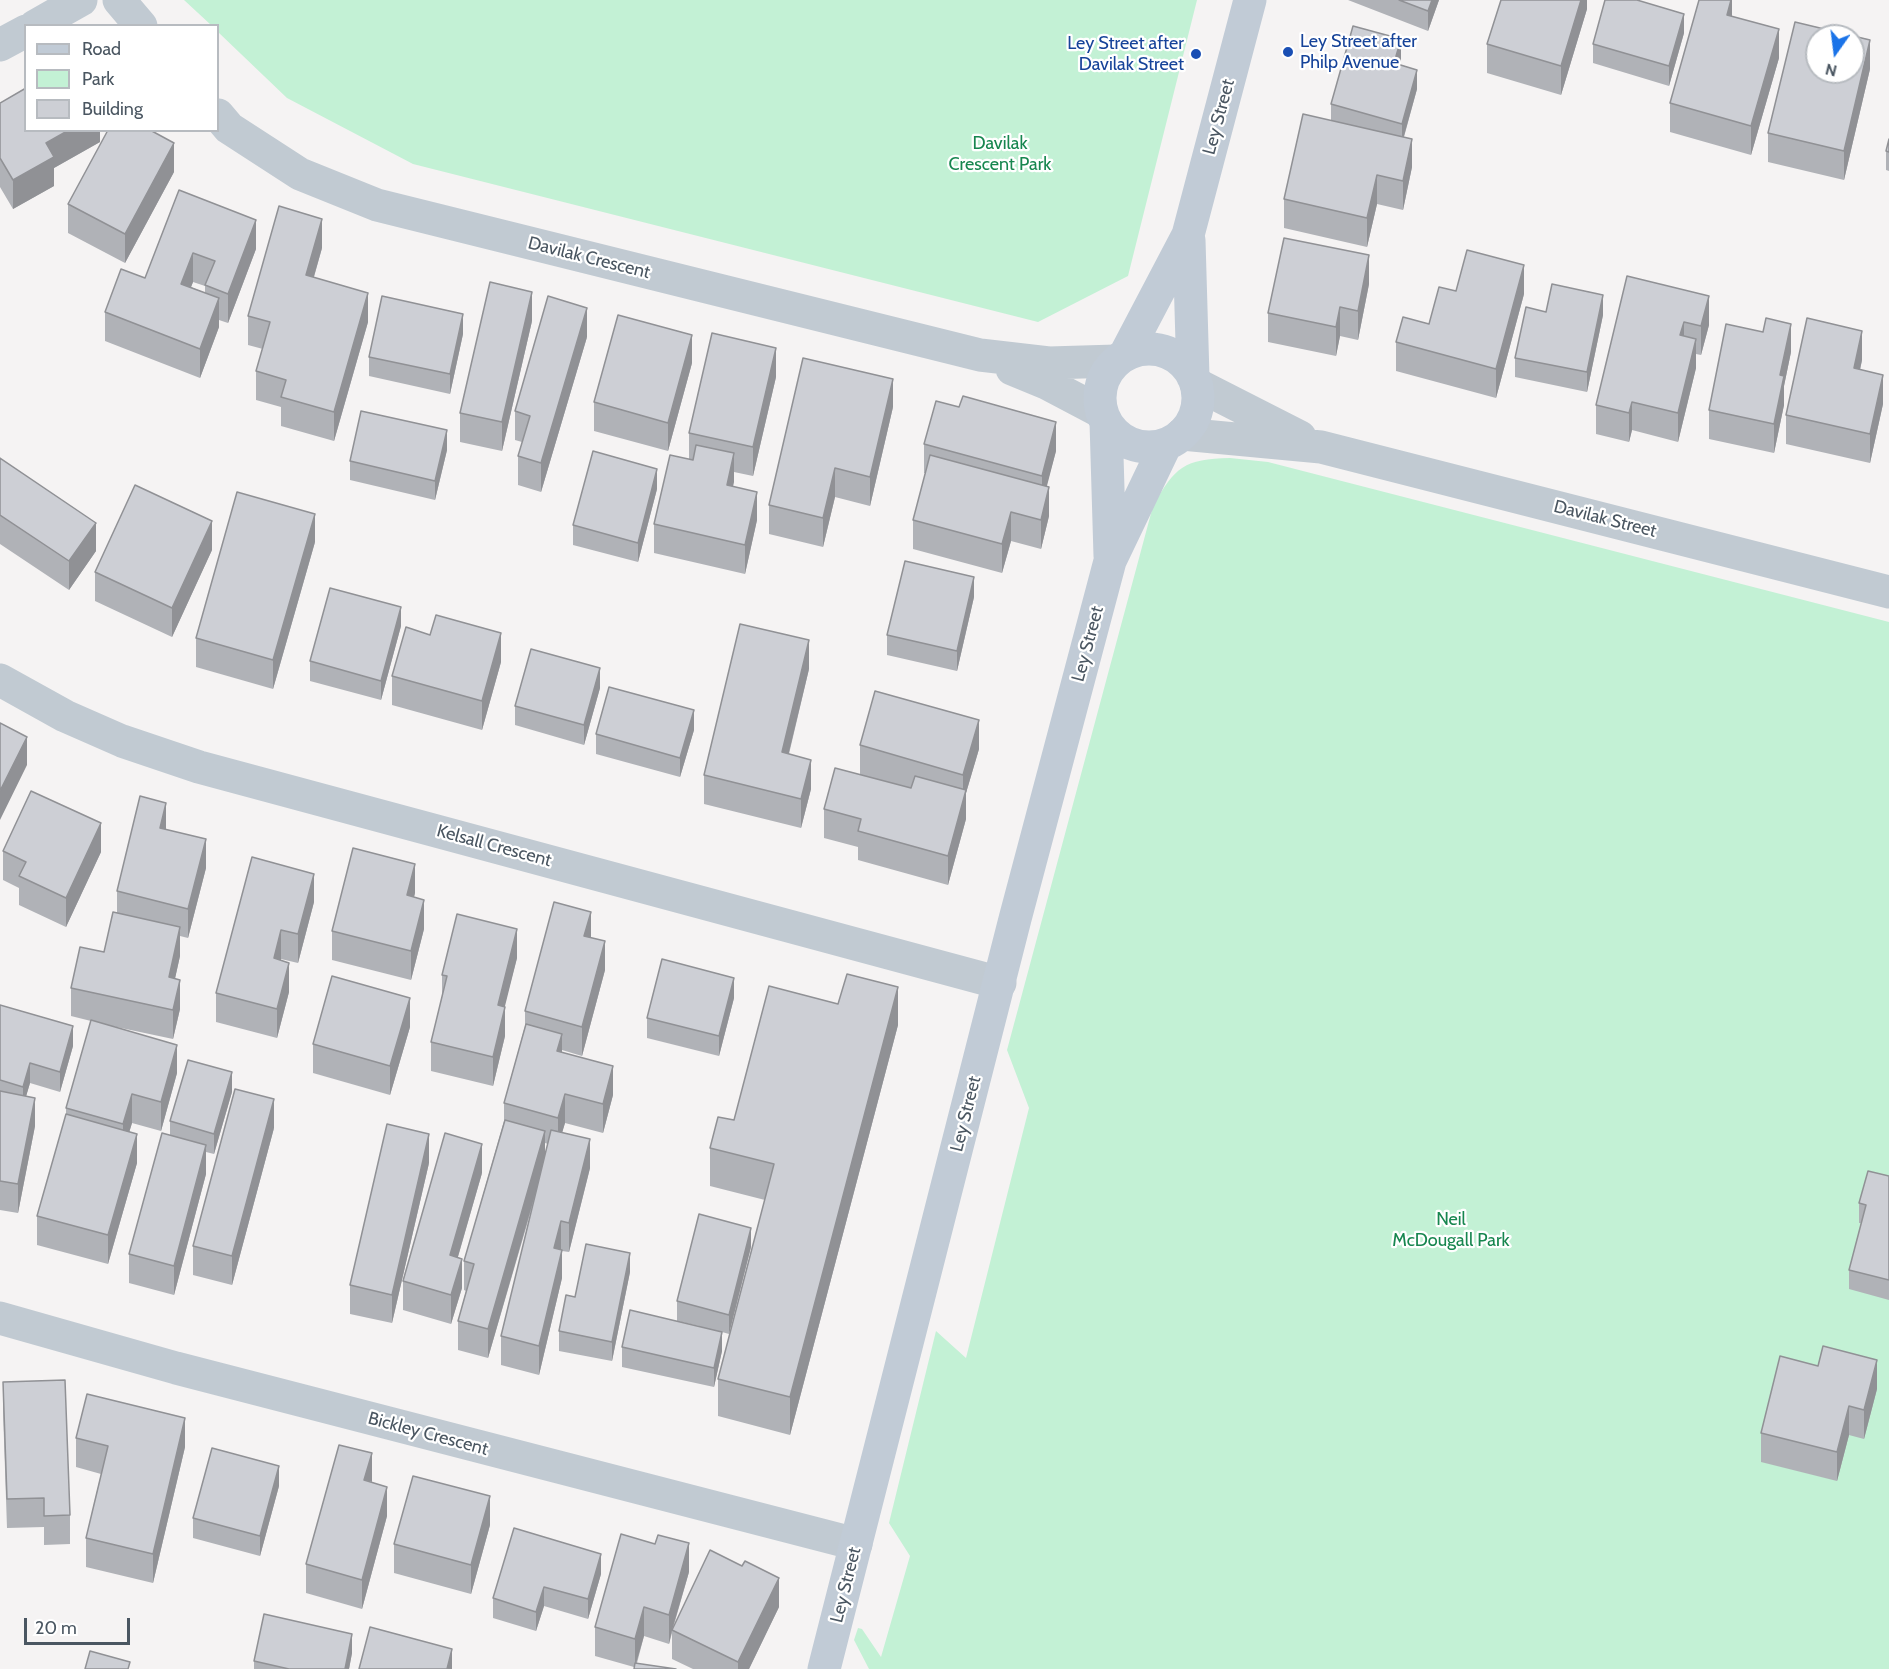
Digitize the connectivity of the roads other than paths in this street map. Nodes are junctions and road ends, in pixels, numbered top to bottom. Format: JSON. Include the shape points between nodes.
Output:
{"nodes":[{"id":1,"x":81,"y":0,"type":"edge"},
{"id":2,"x":119,"y":0,"type":"edge"},
{"id":3,"x":1250,"y":0,"type":"edge"},
{"id":4,"x":39,"y":24,"type":"edge"},
{"id":5,"x":139,"y":24,"type":"edge"},
{"id":6,"x":24,"y":32,"type":"edge"},
{"id":7,"x":0,"y":45,"type":"edge"},
{"id":8,"x":219,"y":116,"type":"edge"},
{"id":9,"x":1188,"y":235,"type":"junction"},
{"id":10,"x":980,"y":355,"type":"junction"},
{"id":11,"x":1121,"y":358,"type":"junction"},
{"id":12,"x":1194,"y":380,"type":"junction"},
{"id":13,"x":1104,"y":417,"type":"junction"},
{"id":14,"x":1174,"y":439,"type":"junction"},
{"id":15,"x":1321,"y":447,"type":"junction"},
{"id":16,"x":1110,"y":561,"type":"junction"},
{"id":17,"x":1889,"y":592,"type":"edge"},
{"id":18,"x":0,"y":681,"type":"edge"},
{"id":19,"x":1000,"y":982,"type":"junction"},
{"id":20,"x":0,"y":1318,"type":"edge"},
{"id":21,"x":856,"y":1544,"type":"junction"},
{"id":22,"x":824,"y":1669,"type":"edge"}],
"edges":[{"from":1,"to":4,"type":"street"},
{"from":2,"to":5,"type":"street"},
{"from":3,"to":9,"type":"street","name":"Ley Street"},
{"from":6,"to":7,"type":"street"},
{"from":8,"to":10,"type":"street","name":"Davilak Crescent","via":[[229,128],[300,174],[377,205]]},
{"from":9,"to":11,"type":"street","name":"Ley Street"},
{"from":9,"to":12,"type":"street","name":"Ley Street"},
{"from":10,"to":11,"type":"street","name":"Davilak Crescent","via":[[1049,363]]},
{"from":10,"to":13,"type":"street","name":"Davilak Crescent","via":[[1046,382]]},
{"from":11,"to":12,"type":"street","via":[[1144,349],[1164,351],[1181,361]]},
{"from":11,"to":13,"type":"street","name":"Ley Street","via":[[1103,379],[1100,401]]},
{"from":12,"to":14,"type":"street","name":"Ley Street","via":[[1198,399],[1195,415]]},
{"from":12,"to":15,"type":"street","name":"Davilak Street"},
{"from":13,"to":14,"type":"street","via":[[1120,438],[1134,445],[1149,447]]},
{"from":13,"to":16,"type":"street","name":"Ley Street"},
{"from":14,"to":15,"type":"street","name":"Davilak Street"},
{"from":14,"to":16,"type":"street","name":"Ley Street"},
{"from":15,"to":17,"type":"street","name":"Davilak Street"},
{"from":16,"to":19,"type":"street","name":"Ley Street"},
{"from":18,"to":19,"type":"street","name":"Kelsall Crescent","via":[[122,741],[199,767]]},
{"from":19,"to":21,"type":"street","name":"Ley Street"},
{"from":20,"to":21,"type":"street","name":"Bickley Crescent","via":[[176,1368]]},
{"from":21,"to":22,"type":"street","name":"Ley Street"}]}
